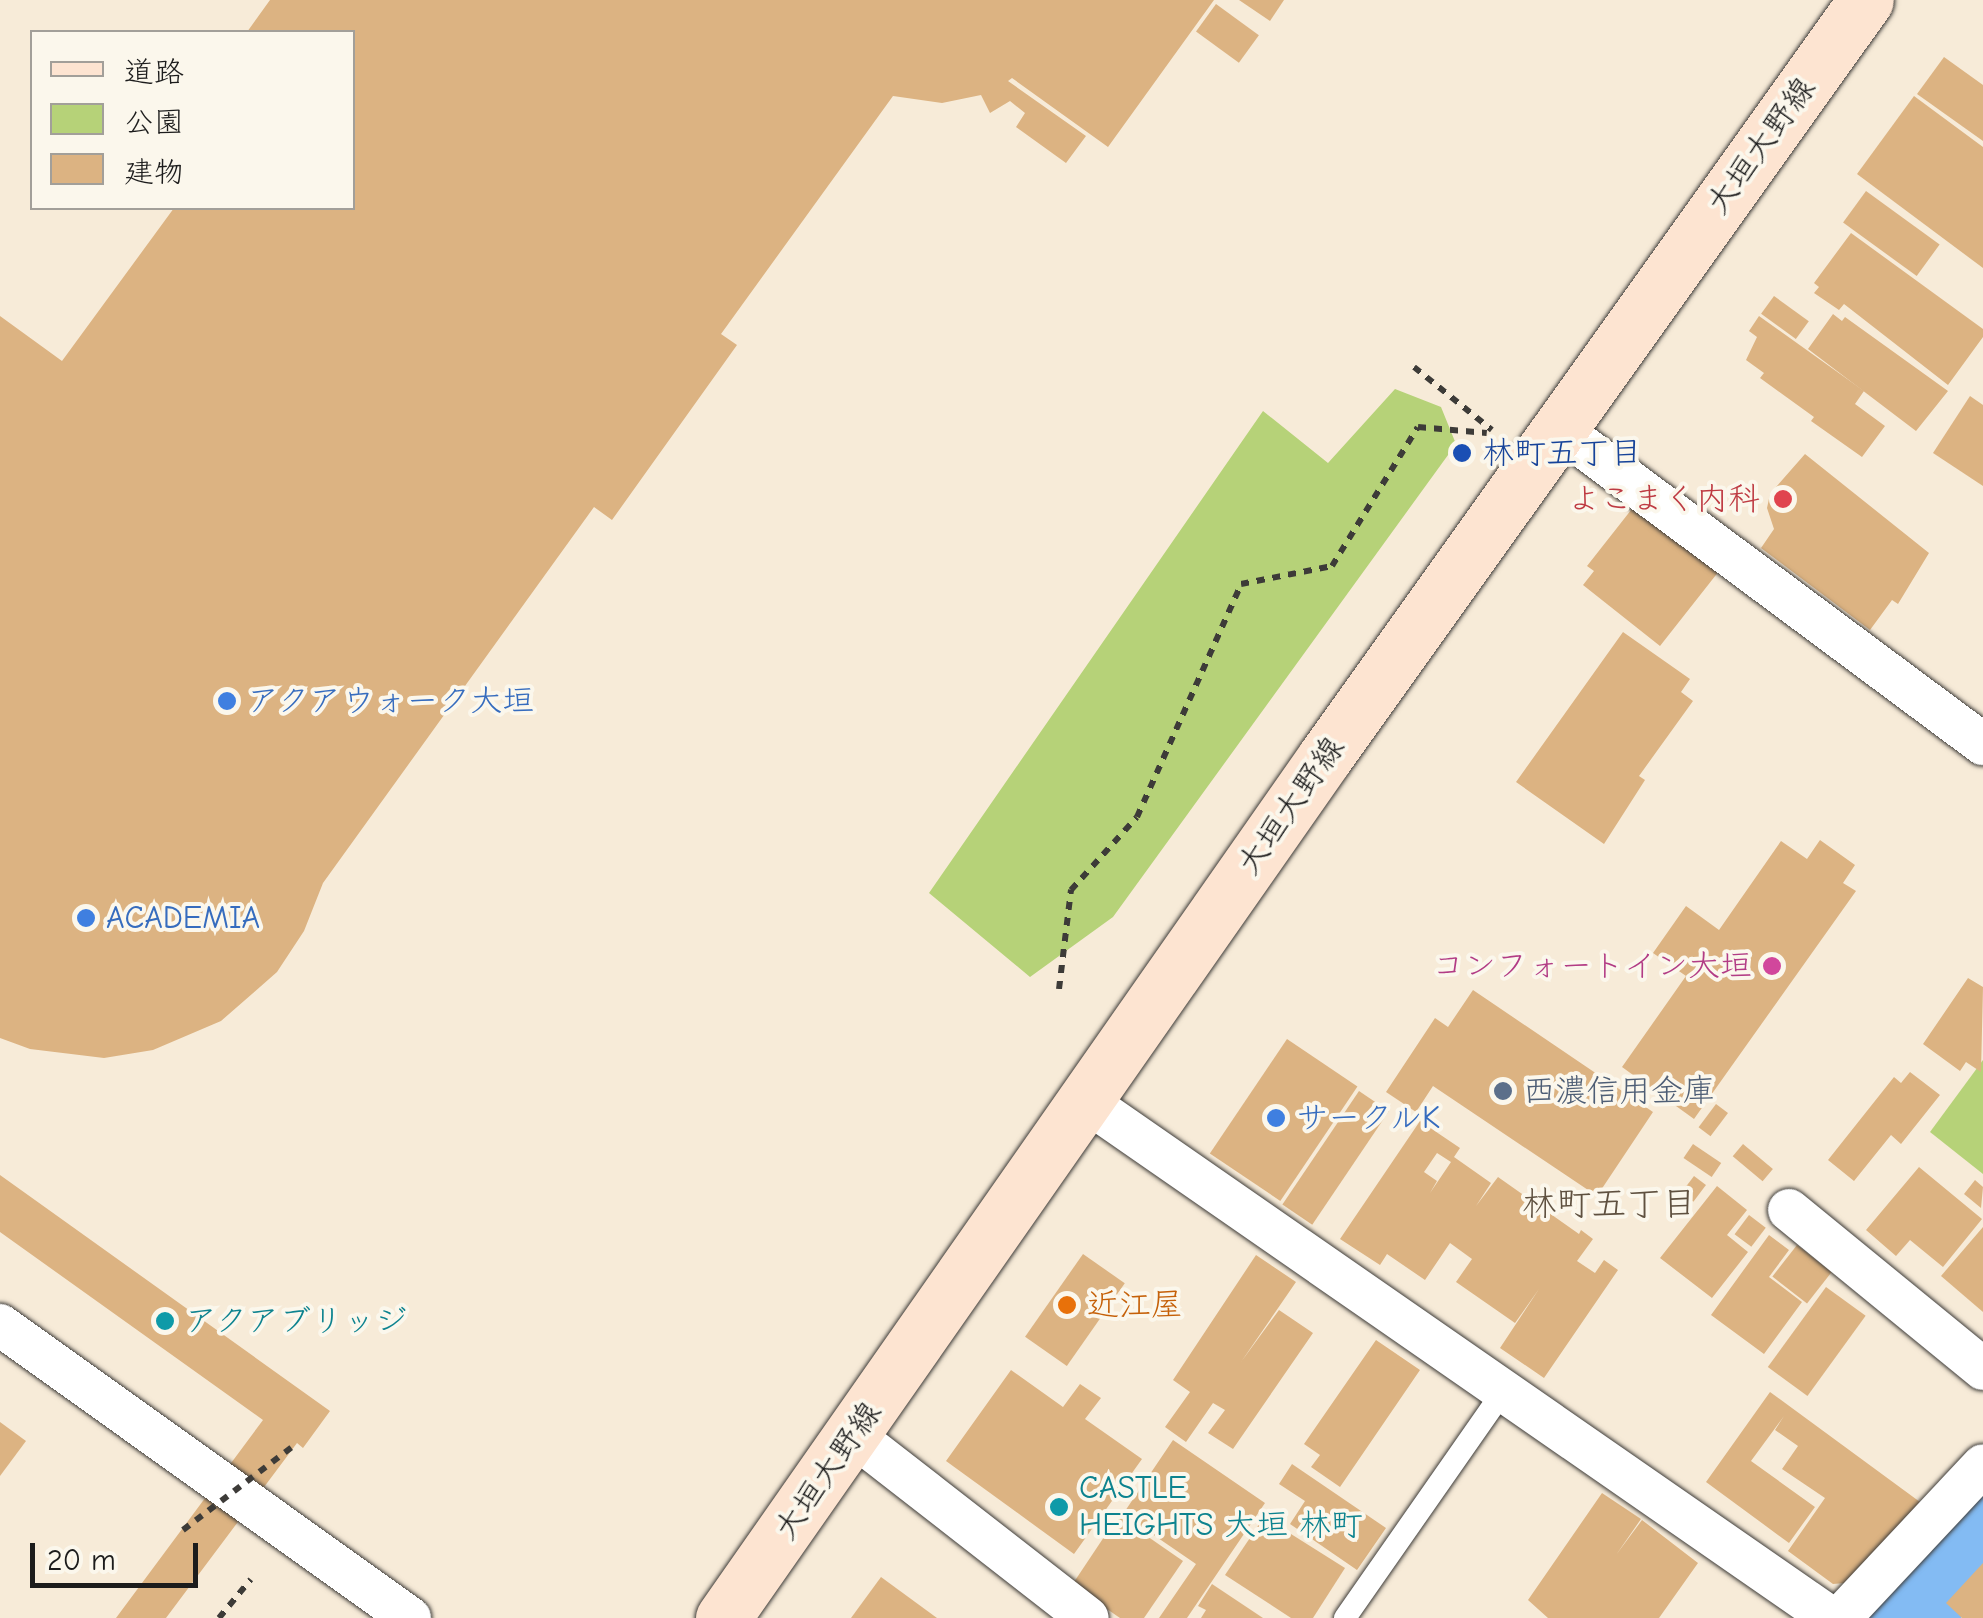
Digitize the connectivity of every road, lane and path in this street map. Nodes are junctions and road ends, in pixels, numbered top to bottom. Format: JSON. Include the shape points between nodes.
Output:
{"nodes":[{"id":1,"x":1866,"y":0,"type":"edge"},
{"id":2,"x":1414,"y":368,"type":"dead end"},
{"id":3,"x":1558,"y":428,"type":"junction"},
{"id":4,"x":1983,"y":744,"type":"edge"},
{"id":5,"x":1058,"y":989,"type":"dead end"},
{"id":6,"x":1084,"y":1100,"type":"junction"},
{"id":7,"x":1789,"y":1210,"type":"dead end"},
{"id":8,"x":0,"y":1325,"type":"edge"},
{"id":9,"x":1983,"y":1370,"type":"edge"},
{"id":10,"x":1506,"y":1389,"type":"junction"},
{"id":11,"x":854,"y":1436,"type":"junction"},
{"id":12,"x":297,"y":1443,"type":"dead end"},
{"id":13,"x":1983,"y":1464,"type":"edge"},
{"id":14,"x":182,"y":1530,"type":"dead end"},
{"id":15,"x":251,"y":1579,"type":"dead end"},
{"id":16,"x":220,"y":1618,"type":"edge"},
{"id":17,"x":410,"y":1618,"type":"edge"},
{"id":18,"x":724,"y":1618,"type":"edge"},
{"id":19,"x":1088,"y":1618,"type":"edge"},
{"id":20,"x":1345,"y":1618,"type":"edge"},
{"id":21,"x":1831,"y":1618,"type":"edge"},
{"id":22,"x":1840,"y":1618,"type":"edge"}],
"edges":[{"from":1,"to":3,"type":"main road","name":"大垣大野線"},
{"from":2,"to":5,"type":"path","via":[[1497,434],[1418,426],[1332,566],[1241,584],[1137,817],[1071,890]]},
{"from":3,"to":4,"type":"street"},
{"from":3,"to":6,"type":"main road","name":"大垣大野線"},
{"from":6,"to":10,"type":"street"},
{"from":6,"to":11,"type":"main road","name":"大垣大野線"},
{"from":7,"to":9,"type":"street"},
{"from":8,"to":17,"type":"street"},
{"from":10,"to":20,"type":"lane"},
{"from":10,"to":21,"type":"street"},
{"from":11,"to":18,"type":"main road","name":"大垣大野線"},
{"from":11,"to":19,"type":"street"},
{"from":12,"to":14,"type":"path","bridge":true},
{"from":13,"to":22,"type":"street"},
{"from":15,"to":16,"type":"path"}]}
